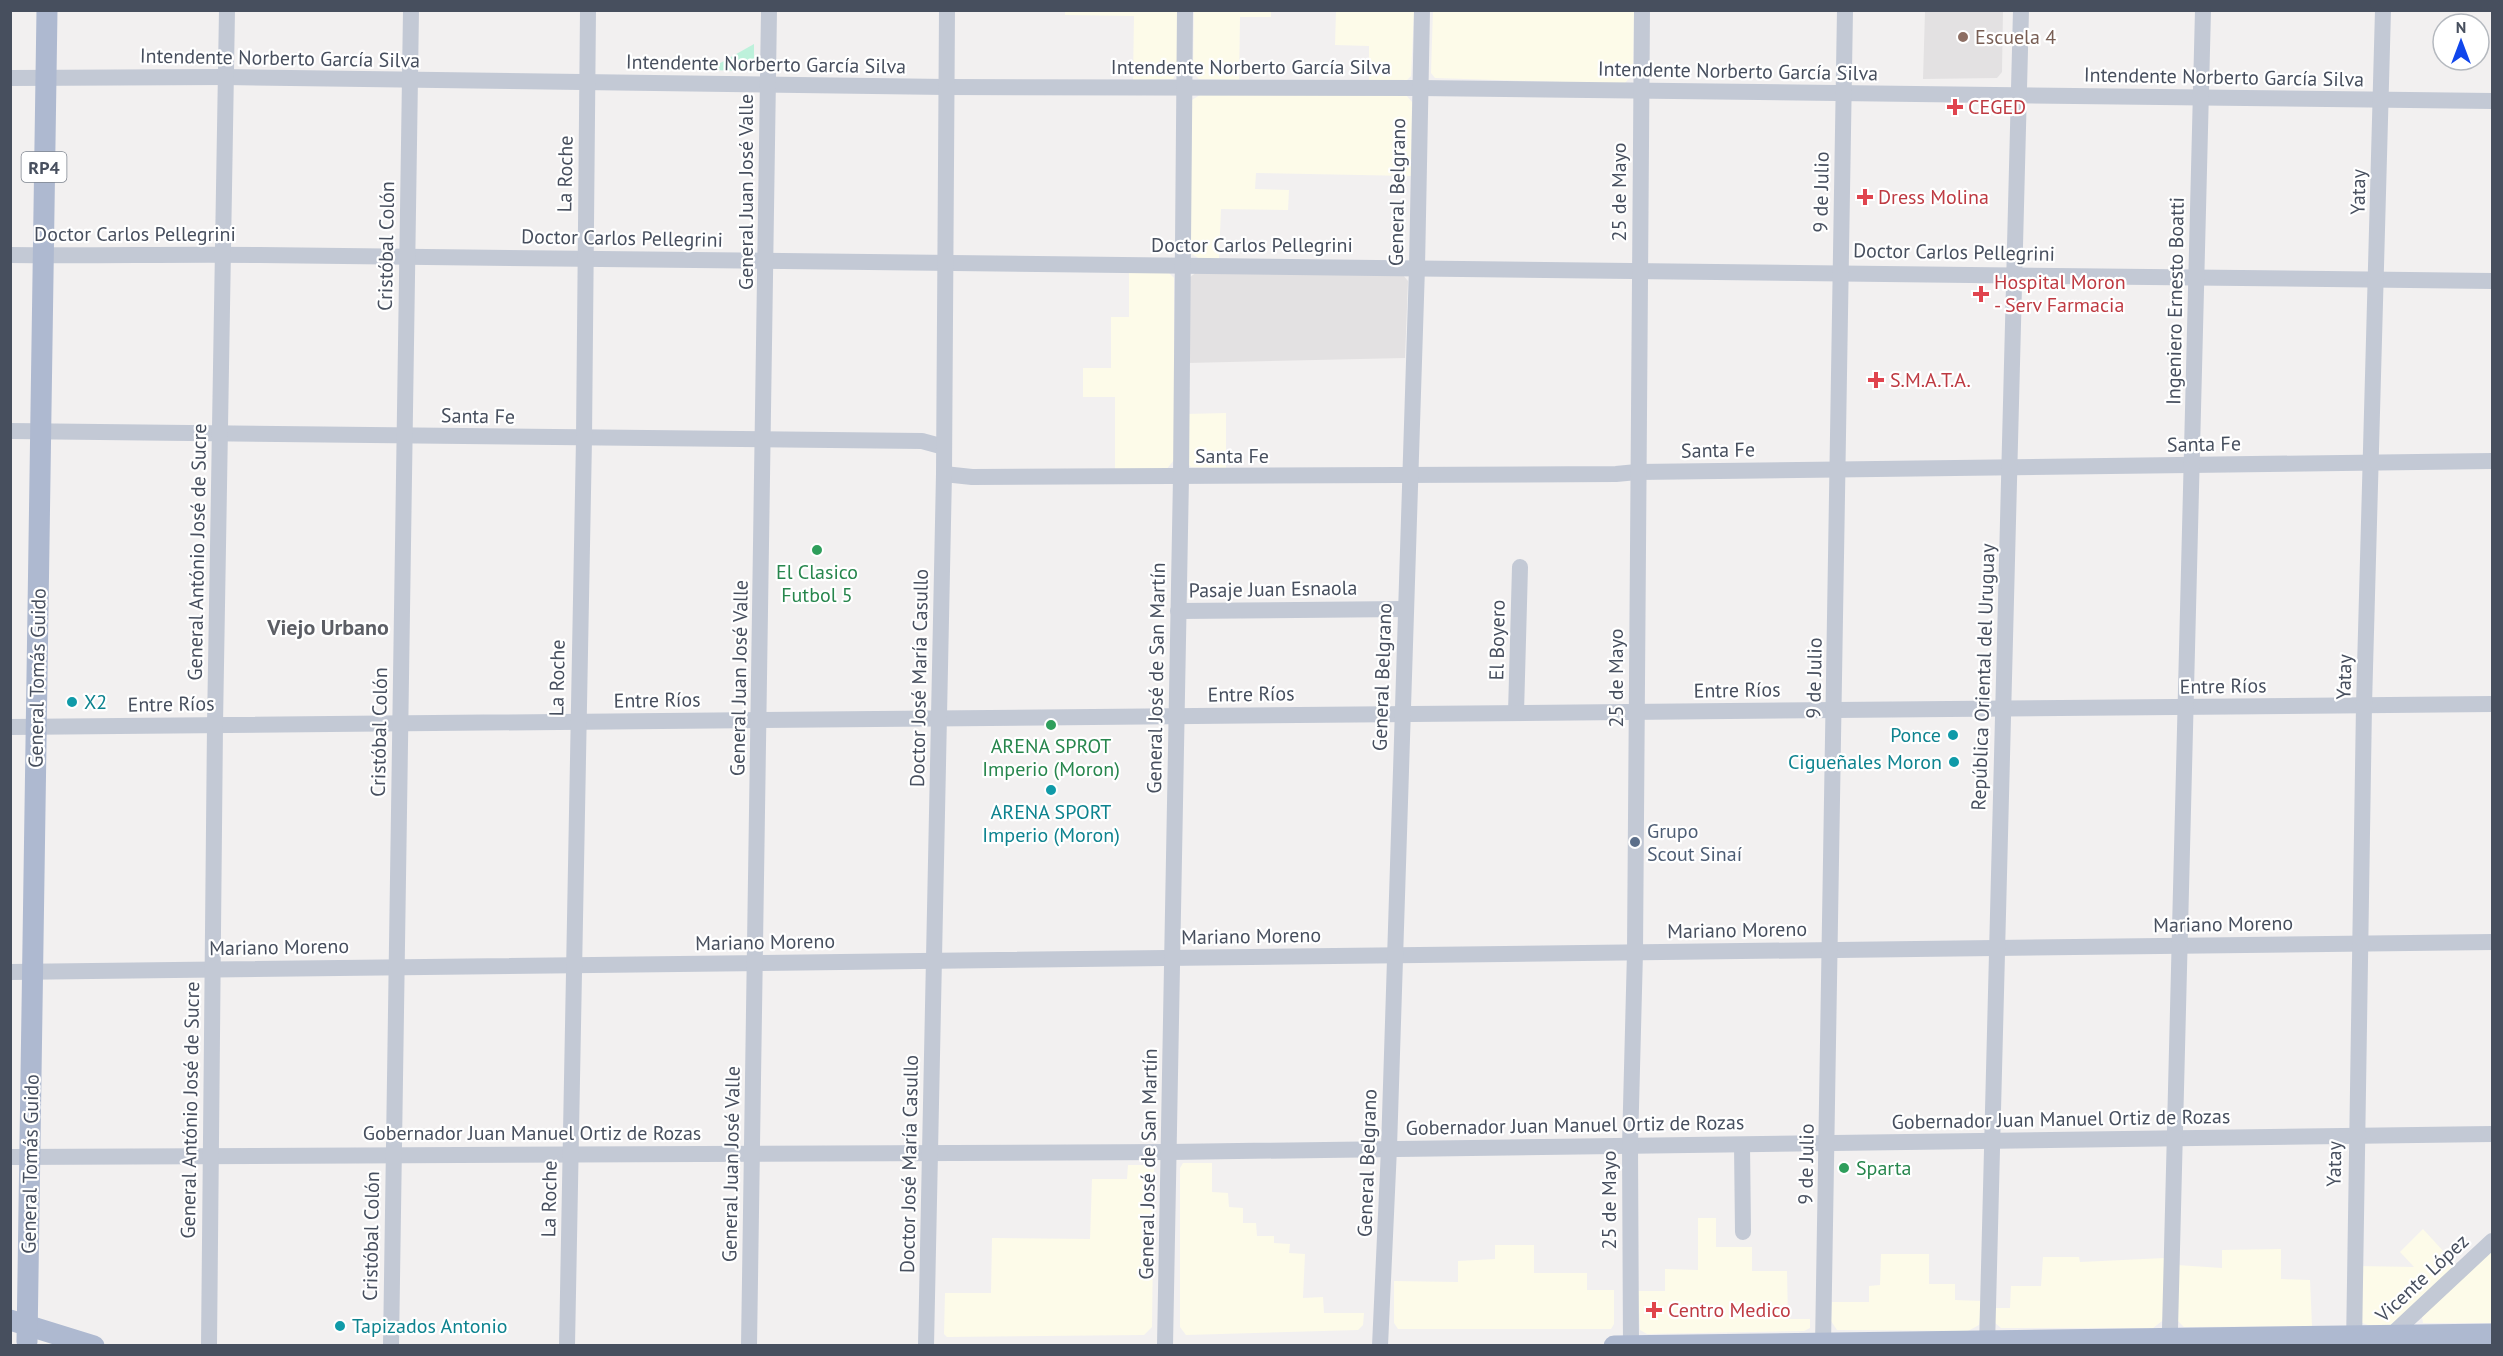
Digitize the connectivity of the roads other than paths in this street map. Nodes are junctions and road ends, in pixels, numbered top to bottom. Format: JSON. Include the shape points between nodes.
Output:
{"nodes":[{"id":1,"x":47,"y":10,"type":"edge"},
{"id":2,"x":226,"y":10,"type":"edge"},
{"id":3,"x":411,"y":10,"type":"edge"},
{"id":4,"x":588,"y":10,"type":"edge"},
{"id":5,"x":769,"y":10,"type":"edge"},
{"id":6,"x":947,"y":10,"type":"edge"},
{"id":7,"x":1185,"y":10,"type":"edge"},
{"id":8,"x":1422,"y":10,"type":"edge"},
{"id":9,"x":1642,"y":10,"type":"edge"},
{"id":10,"x":1845,"y":10,"type":"edge"},
{"id":11,"x":2021,"y":10,"type":"edge"},
{"id":12,"x":2203,"y":10,"type":"edge"},
{"id":13,"x":2383,"y":10,"type":"edge"},
{"id":14,"x":225,"y":77,"type":"junction"},
{"id":15,"x":10,"y":78,"type":"edge"},
{"id":16,"x":46,"y":79,"type":"junction"},
{"id":17,"x":410,"y":80,"type":"junction"},
{"id":18,"x":588,"y":82,"type":"junction"},
{"id":19,"x":768,"y":84,"type":"junction"},
{"id":20,"x":946,"y":87,"type":"junction"},
{"id":21,"x":1185,"y":88,"type":"junction"},
{"id":22,"x":1419,"y":88,"type":"junction"},
{"id":23,"x":1641,"y":91,"type":"junction"},
{"id":24,"x":1844,"y":94,"type":"junction"},
{"id":25,"x":2019,"y":96,"type":"junction"},
{"id":26,"x":2201,"y":97,"type":"junction"},
{"id":27,"x":2381,"y":99,"type":"junction"},
{"id":28,"x":2493,"y":101,"type":"edge"},
{"id":29,"x":223,"y":254,"type":"junction"},
{"id":30,"x":10,"y":255,"type":"edge"},
{"id":31,"x":43,"y":256,"type":"junction"},
{"id":32,"x":407,"y":256,"type":"junction"},
{"id":33,"x":584,"y":259,"type":"junction"},
{"id":34,"x":767,"y":261,"type":"junction"},
{"id":35,"x":945,"y":263,"type":"junction"},
{"id":36,"x":1182,"y":266,"type":"junction"},
{"id":37,"x":1417,"y":267,"type":"junction"},
{"id":38,"x":1640,"y":269,"type":"junction"},
{"id":39,"x":1840,"y":271,"type":"junction"},
{"id":40,"x":2014,"y":274,"type":"junction"},
{"id":41,"x":2196,"y":277,"type":"junction"},
{"id":42,"x":2377,"y":279,"type":"junction"},
{"id":43,"x":2493,"y":281,"type":"edge"},
{"id":44,"x":10,"y":431,"type":"edge"},
{"id":45,"x":41,"y":431,"type":"junction"},
{"id":46,"x":220,"y":433,"type":"junction"},
{"id":47,"x":405,"y":435,"type":"junction"},
{"id":48,"x":584,"y":439,"type":"junction"},
{"id":49,"x":764,"y":440,"type":"junction"},
{"id":50,"x":944,"y":447,"type":"junction"},
{"id":51,"x":2493,"y":461,"type":"edge"},
{"id":52,"x":2371,"y":463,"type":"junction"},
{"id":53,"x":2192,"y":465,"type":"junction"},
{"id":54,"x":2010,"y":468,"type":"junction"},
{"id":55,"x":1838,"y":470,"type":"junction"},
{"id":56,"x":1637,"y":472,"type":"junction"},
{"id":57,"x":944,"y":474,"type":"junction"},
{"id":58,"x":1181,"y":477,"type":"junction"},
{"id":59,"x":1409,"y":477,"type":"junction"},
{"id":60,"x":1520,"y":567,"type":"dead end"},
{"id":61,"x":1405,"y":609,"type":"junction"},
{"id":62,"x":1178,"y":611,"type":"junction"},
{"id":63,"x":2493,"y":704,"type":"edge"},
{"id":64,"x":2364,"y":705,"type":"junction"},
{"id":65,"x":2187,"y":707,"type":"junction"},
{"id":66,"x":2003,"y":708,"type":"junction"},
{"id":67,"x":1835,"y":710,"type":"junction"},
{"id":68,"x":1637,"y":712,"type":"junction"},
{"id":69,"x":1516,"y":713,"type":"junction"},
{"id":70,"x":1402,"y":714,"type":"junction"},
{"id":71,"x":1176,"y":716,"type":"junction"},
{"id":72,"x":939,"y":718,"type":"junction"},
{"id":73,"x":760,"y":720,"type":"junction"},
{"id":74,"x":577,"y":722,"type":"junction"},
{"id":75,"x":400,"y":723,"type":"junction"},
{"id":76,"x":215,"y":725,"type":"junction"},
{"id":77,"x":10,"y":727,"type":"edge"},
{"id":78,"x":36,"y":727,"type":"junction"},
{"id":79,"x":2493,"y":942,"type":"edge"},
{"id":80,"x":2361,"y":943,"type":"junction"},
{"id":81,"x":2181,"y":945,"type":"junction"},
{"id":82,"x":1996,"y":948,"type":"junction"},
{"id":83,"x":1831,"y":950,"type":"junction"},
{"id":84,"x":1635,"y":952,"type":"junction"},
{"id":85,"x":1394,"y":955,"type":"junction"},
{"id":86,"x":1173,"y":958,"type":"junction"},
{"id":87,"x":934,"y":960,"type":"junction"},
{"id":88,"x":756,"y":963,"type":"junction"},
{"id":89,"x":573,"y":965,"type":"junction"},
{"id":90,"x":395,"y":967,"type":"junction"},
{"id":91,"x":213,"y":969,"type":"junction"},
{"id":92,"x":33,"y":971,"type":"junction"},
{"id":93,"x":10,"y":972,"type":"edge"},
{"id":94,"x":2493,"y":1134,"type":"edge"},
{"id":95,"x":2356,"y":1135,"type":"junction"},
{"id":96,"x":2175,"y":1138,"type":"junction"},
{"id":97,"x":1993,"y":1141,"type":"junction"},
{"id":98,"x":1828,"y":1143,"type":"junction"},
{"id":99,"x":1742,"y":1145,"type":"junction"},
{"id":100,"x":1630,"y":1146,"type":"junction"},
{"id":101,"x":1389,"y":1148,"type":"junction"},
{"id":102,"x":1169,"y":1152,"type":"junction"},
{"id":103,"x":571,"y":1153,"type":"junction"},
{"id":104,"x":752,"y":1154,"type":"junction"},
{"id":105,"x":931,"y":1154,"type":"junction"},
{"id":106,"x":210,"y":1155,"type":"junction"},
{"id":107,"x":394,"y":1155,"type":"junction"},
{"id":108,"x":20,"y":1157,"type":"edge"},
{"id":109,"x":1743,"y":1232,"type":"dead end"},
{"id":110,"x":2493,"y":1241,"type":"edge"},
{"id":111,"x":2493,"y":1334,"type":"edge"},
{"id":112,"x":23,"y":1336,"type":"edge"},
{"id":113,"x":2354,"y":1340,"type":"edge"},
{"id":114,"x":2385,"y":1340,"type":"edge"},
{"id":115,"x":2174,"y":1342,"type":"edge"},
{"id":116,"x":1987,"y":1343,"type":"edge"},
{"id":117,"x":1823,"y":1344,"type":"edge"},
{"id":118,"x":1631,"y":1345,"type":"edge"},
{"id":119,"x":94,"y":1346,"type":"edge"},
{"id":120,"x":209,"y":1346,"type":"edge"},
{"id":121,"x":391,"y":1346,"type":"edge"},
{"id":122,"x":567,"y":1346,"type":"edge"},
{"id":123,"x":749,"y":1346,"type":"edge"},
{"id":124,"x":926,"y":1346,"type":"edge"},
{"id":125,"x":1165,"y":1346,"type":"edge"},
{"id":126,"x":1380,"y":1346,"type":"edge"},
{"id":127,"x":1614,"y":1346,"type":"edge"}],
"edges":[{"from":1,"to":16,"type":"main road","name":"General Tomás Guido","number":"RP4"},
{"from":2,"to":14,"type":"street","name":"General António José de Sucre"},
{"from":3,"to":17,"type":"street","name":"Cristóbal Colón"},
{"from":4,"to":18,"type":"street","name":"La Roche"},
{"from":5,"to":19,"type":"street","name":"General Juan José Valle"},
{"from":6,"to":20,"type":"street","name":"Doctor José María Casullo"},
{"from":7,"to":21,"type":"street","name":"General José de San Martín"},
{"from":8,"to":22,"type":"street","name":"General Belgrano"},
{"from":9,"to":23,"type":"street","name":"25 de Mayo"},
{"from":10,"to":24,"type":"street","name":"9 de Julio"},
{"from":11,"to":25,"type":"street","name":"República Oriental del Uruguay"},
{"from":12,"to":26,"type":"street","name":"Ingeniero Ernesto Boatti"},
{"from":13,"to":27,"type":"street","name":"Yatay"},
{"from":14,"to":16,"type":"street","name":"Intendente Norberto García Silva"},
{"from":14,"to":17,"type":"street","name":"Intendente Norberto García Silva"},
{"from":14,"to":29,"type":"street","name":"General António José de Sucre"},
{"from":15,"to":16,"type":"street","name":"Intendente Norberto García Silva"},
{"from":16,"to":31,"type":"main road","name":"General Tomás Guido","number":"RP4"},
{"from":17,"to":18,"type":"street","name":"Intendente Norberto García Silva"},
{"from":17,"to":32,"type":"street","name":"Cristóbal Colón"},
{"from":18,"to":19,"type":"street","name":"Intendente Norberto García Silva"},
{"from":18,"to":33,"type":"street","name":"La Roche"},
{"from":19,"to":20,"type":"street","name":"Intendente Norberto García Silva"},
{"from":19,"to":34,"type":"street","name":"General Juan José Valle"},
{"from":20,"to":21,"type":"street","name":"Intendente Norberto García Silva"},
{"from":20,"to":35,"type":"street","name":"Doctor José María Casullo"},
{"from":21,"to":22,"type":"street","name":"Intendente Norberto García Silva"},
{"from":21,"to":36,"type":"street","name":"General José de San Martín"},
{"from":22,"to":23,"type":"street","name":"Intendente Norberto García Silva"},
{"from":22,"to":37,"type":"street","name":"General Belgrano"},
{"from":23,"to":24,"type":"street","name":"Intendente Norberto García Silva"},
{"from":23,"to":38,"type":"street","name":"25 de Mayo"},
{"from":24,"to":25,"type":"street","name":"Intendente Norberto García Silva"},
{"from":24,"to":39,"type":"street","name":"9 de Julio"},
{"from":25,"to":26,"type":"street","name":"Intendente Norberto García Silva"},
{"from":25,"to":40,"type":"street","name":"República Oriental del Uruguay"},
{"from":26,"to":27,"type":"street","name":"Intendente Norberto García Silva"},
{"from":26,"to":41,"type":"street","name":"Ingeniero Ernesto Boatti"},
{"from":27,"to":28,"type":"street","name":"Intendente Norberto García Silva"},
{"from":27,"to":42,"type":"street","name":"Yatay"},
{"from":29,"to":31,"type":"street","name":"Doctor Carlos Pellegrini"},
{"from":29,"to":32,"type":"street","name":"Doctor Carlos Pellegrini"},
{"from":29,"to":46,"type":"street","name":"General António José de Sucre"},
{"from":30,"to":31,"type":"street","name":"Doctor Carlos Pellegrini"},
{"from":31,"to":45,"type":"main road","name":"General Tomás Guido","number":"RP4"},
{"from":32,"to":33,"type":"street","name":"Doctor Carlos Pellegrini"},
{"from":32,"to":47,"type":"street","name":"Cristóbal Colón"},
{"from":33,"to":34,"type":"street","name":"Doctor Carlos Pellegrini"},
{"from":33,"to":48,"type":"street","name":"La Roche"},
{"from":34,"to":35,"type":"street","name":"Doctor Carlos Pellegrini"},
{"from":34,"to":49,"type":"street","name":"General Juan José Valle"},
{"from":35,"to":36,"type":"street","name":"Doctor Carlos Pellegrini"},
{"from":35,"to":50,"type":"street","name":"Doctor José María Casullo"},
{"from":36,"to":37,"type":"street","name":"Doctor Carlos Pellegrini"},
{"from":36,"to":58,"type":"street","name":"General José de San Martín"},
{"from":37,"to":38,"type":"street","name":"Doctor Carlos Pellegrini"},
{"from":37,"to":59,"type":"street","name":"General Belgrano"},
{"from":38,"to":39,"type":"street","name":"Doctor Carlos Pellegrini"},
{"from":38,"to":56,"type":"street","name":"25 de Mayo"},
{"from":39,"to":40,"type":"street","name":"Doctor Carlos Pellegrini"},
{"from":39,"to":55,"type":"street","name":"9 de Julio"},
{"from":40,"to":41,"type":"street","name":"Doctor Carlos Pellegrini"},
{"from":40,"to":54,"type":"street","name":"República Oriental del Uruguay"},
{"from":41,"to":42,"type":"street","name":"Doctor Carlos Pellegrini"},
{"from":41,"to":53,"type":"street","name":"Ingeniero Ernesto Boatti"},
{"from":42,"to":43,"type":"street","name":"Doctor Carlos Pellegrini"},
{"from":42,"to":52,"type":"street","name":"Yatay"},
{"from":44,"to":45,"type":"street","name":"Santa Fe"},
{"from":45,"to":46,"type":"street","name":"Santa Fe"},
{"from":45,"to":78,"type":"main road","name":"General Tomás Guido","number":"RP4"},
{"from":46,"to":47,"type":"street","name":"Santa Fe"},
{"from":46,"to":76,"type":"street","name":"General António José de Sucre"},
{"from":47,"to":48,"type":"street","name":"Santa Fe"},
{"from":47,"to":75,"type":"street","name":"Cristóbal Colón"},
{"from":48,"to":49,"type":"street","name":"Santa Fe"},
{"from":48,"to":74,"type":"street","name":"La Roche"},
{"from":49,"to":50,"type":"street","name":"Santa Fe","via":[[922,441]]},
{"from":49,"to":73,"type":"street","name":"General Juan José Valle"},
{"from":50,"to":57,"type":"street","name":"Doctor José María Casullo"},
{"from":51,"to":52,"type":"street","name":"Santa Fe"},
{"from":52,"to":53,"type":"street","name":"Santa Fe"},
{"from":52,"to":64,"type":"street","name":"Yatay"},
{"from":53,"to":54,"type":"street","name":"Santa Fe"},
{"from":53,"to":65,"type":"street","name":"Ingeniero Ernesto Boatti"},
{"from":54,"to":55,"type":"street","name":"Santa Fe"},
{"from":54,"to":66,"type":"street","name":"República Oriental del Uruguay"},
{"from":55,"to":56,"type":"street","name":"Santa Fe"},
{"from":55,"to":67,"type":"street","name":"9 de Julio"},
{"from":56,"to":59,"type":"street","name":"Santa Fe"},
{"from":56,"to":68,"type":"street","name":"25 de Mayo"},
{"from":57,"to":58,"type":"street","name":"Santa Fe"},
{"from":57,"to":72,"type":"street","name":"Doctor José María Casullo"},
{"from":58,"to":59,"type":"street","name":"Santa Fe"},
{"from":58,"to":62,"type":"street","name":"General José de San Martín"},
{"from":59,"to":61,"type":"street","name":"General Belgrano"},
{"from":60,"to":69,"type":"street","name":"El Boyero"},
{"from":61,"to":62,"type":"street","name":"Pasaje Juan Esnaola"},
{"from":61,"to":70,"type":"street","name":"General Belgrano"},
{"from":62,"to":71,"type":"street","name":"General José de San Martín"},
{"from":63,"to":64,"type":"street","name":"Entre Ríos"},
{"from":64,"to":65,"type":"street","name":"Entre Ríos"},
{"from":64,"to":80,"type":"street","name":"Yatay"},
{"from":65,"to":66,"type":"street","name":"Entre Ríos"},
{"from":65,"to":81,"type":"street","name":"Ingeniero Ernesto Boatti"},
{"from":66,"to":67,"type":"street","name":"Entre Ríos"},
{"from":66,"to":82,"type":"street","name":"República Oriental del Uruguay"},
{"from":67,"to":68,"type":"street","name":"Entre Ríos"},
{"from":67,"to":83,"type":"street","name":"9 de Julio"},
{"from":68,"to":69,"type":"street","name":"Entre Ríos"},
{"from":68,"to":84,"type":"street","name":"25 de Mayo"},
{"from":69,"to":70,"type":"street","name":"Entre Ríos"},
{"from":70,"to":71,"type":"street","name":"Entre Ríos"},
{"from":70,"to":85,"type":"street","name":"General Belgrano"},
{"from":71,"to":72,"type":"street","name":"Entre Ríos"},
{"from":71,"to":86,"type":"street","name":"General José de San Martín"},
{"from":72,"to":73,"type":"street","name":"Entre Ríos"},
{"from":72,"to":87,"type":"street","name":"Doctor José María Casullo"},
{"from":73,"to":74,"type":"street","name":"Entre Ríos"},
{"from":73,"to":88,"type":"street","name":"General Juan José Valle"},
{"from":74,"to":75,"type":"street","name":"Entre Ríos"},
{"from":74,"to":89,"type":"street","name":"La Roche"},
{"from":75,"to":76,"type":"street","name":"Entre Ríos"},
{"from":75,"to":90,"type":"street","name":"Cristóbal Colón"},
{"from":76,"to":78,"type":"street","name":"Entre Ríos"},
{"from":76,"to":91,"type":"street","name":"General António José de Sucre"},
{"from":77,"to":78,"type":"street","name":"Entre Ríos"},
{"from":78,"to":92,"type":"main road","name":"General Tomás Guido","number":"RP4"},
{"from":79,"to":80,"type":"street","name":"Mariano Moreno"},
{"from":80,"to":81,"type":"street","name":"Mariano Moreno"},
{"from":80,"to":95,"type":"street","name":"Yatay"},
{"from":81,"to":82,"type":"street","name":"Mariano Moreno"},
{"from":81,"to":96,"type":"street","name":"Ingeniero Ernesto Boatti"},
{"from":82,"to":83,"type":"street","name":"Mariano Moreno"},
{"from":82,"to":97,"type":"street","name":"República Oriental del Uruguay"},
{"from":83,"to":84,"type":"street","name":"Mariano Moreno"},
{"from":83,"to":98,"type":"street","name":"9 de Julio"},
{"from":84,"to":85,"type":"street","name":"Mariano Moreno"},
{"from":84,"to":100,"type":"street","name":"25 de Mayo"},
{"from":85,"to":86,"type":"street","name":"Mariano Moreno"},
{"from":85,"to":101,"type":"street","name":"General Belgrano"},
{"from":86,"to":87,"type":"street","name":"Mariano Moreno"},
{"from":86,"to":102,"type":"street","name":"General José de San Martín"},
{"from":87,"to":88,"type":"street","name":"Mariano Moreno"},
{"from":87,"to":105,"type":"street","name":"Doctor José María Casullo"},
{"from":88,"to":89,"type":"street","name":"Mariano Moreno"},
{"from":88,"to":104,"type":"street","name":"General Juan José Valle"},
{"from":89,"to":90,"type":"street","name":"Mariano Moreno"},
{"from":89,"to":103,"type":"street","name":"La Roche"},
{"from":90,"to":91,"type":"street","name":"Mariano Moreno"},
{"from":90,"to":107,"type":"street","name":"Cristóbal Colón"},
{"from":91,"to":92,"type":"street","name":"Mariano Moreno"},
{"from":91,"to":106,"type":"street","name":"General António José de Sucre"},
{"from":92,"to":93,"type":"street","name":"Mariano Moreno"},
{"from":92,"to":108,"type":"main road","name":"General Tomás Guido","number":"RP4"},
{"from":94,"to":95,"type":"street","name":"Gobernador Juan Manuel Ortiz de Rozas"},
{"from":95,"to":96,"type":"street","name":"Gobernador Juan Manuel Ortiz de Rozas"},
{"from":95,"to":113,"type":"street","name":"Yatay"},
{"from":96,"to":97,"type":"street","name":"Gobernador Juan Manuel Ortiz de Rozas"},
{"from":96,"to":115,"type":"street","name":"Ingeniero Ernesto Boatti"},
{"from":97,"to":98,"type":"street","name":"Gobernador Juan Manuel Ortiz de Rozas"},
{"from":97,"to":116,"type":"street","name":"República Oriental del Uruguay"},
{"from":98,"to":99,"type":"street","name":"Gobernador Juan Manuel Ortiz de Rozas"},
{"from":98,"to":117,"type":"street","name":"9 de Julio"},
{"from":99,"to":100,"type":"street","name":"Gobernador Juan Manuel Ortiz de Rozas"},
{"from":99,"to":109,"type":"street"},
{"from":100,"to":101,"type":"street","name":"Gobernador Juan Manuel Ortiz de Rozas"},
{"from":100,"to":118,"type":"street","name":"25 de Mayo"},
{"from":101,"to":102,"type":"street","name":"Gobernador Juan Manuel Ortiz de Rozas"},
{"from":101,"to":126,"type":"street","name":"General Belgrano"},
{"from":102,"to":105,"type":"street","name":"Gobernador Juan Manuel Ortiz de Rozas"},
{"from":102,"to":125,"type":"street","name":"General José de San Martín"},
{"from":103,"to":104,"type":"street","name":"Gobernador Juan Manuel Ortiz de Rozas"},
{"from":103,"to":107,"type":"street","name":"Gobernador Juan Manuel Ortiz de Rozas"},
{"from":103,"to":122,"type":"street","name":"La Roche"},
{"from":104,"to":105,"type":"street","name":"Gobernador Juan Manuel Ortiz de Rozas"},
{"from":104,"to":123,"type":"street","name":"General Juan José Valle"},
{"from":105,"to":124,"type":"street","name":"Doctor José María Casullo"},
{"from":106,"to":107,"type":"street","name":"Gobernador Juan Manuel Ortiz de Rozas"},
{"from":106,"to":108,"type":"street","name":"Gobernador Juan Manuel Ortiz de Rozas"},
{"from":106,"to":120,"type":"street","name":"General António José de Sucre"},
{"from":107,"to":121,"type":"street","name":"Cristóbal Colón"},
{"from":108,"to":112,"type":"main road","name":"General Tomás Guido","number":"RP4"},
{"from":110,"to":114,"type":"street","name":"Vicente López"},
{"from":111,"to":114,"type":"main road"},
{"from":112,"to":119,"type":"main road","number":"RP4"},
{"from":113,"to":114,"type":"main road"},
{"from":113,"to":115,"type":"main road"},
{"from":115,"to":116,"type":"main road"},
{"from":116,"to":117,"type":"main road"},
{"from":117,"to":118,"type":"main road"},
{"from":118,"to":127,"type":"main road"}]}
